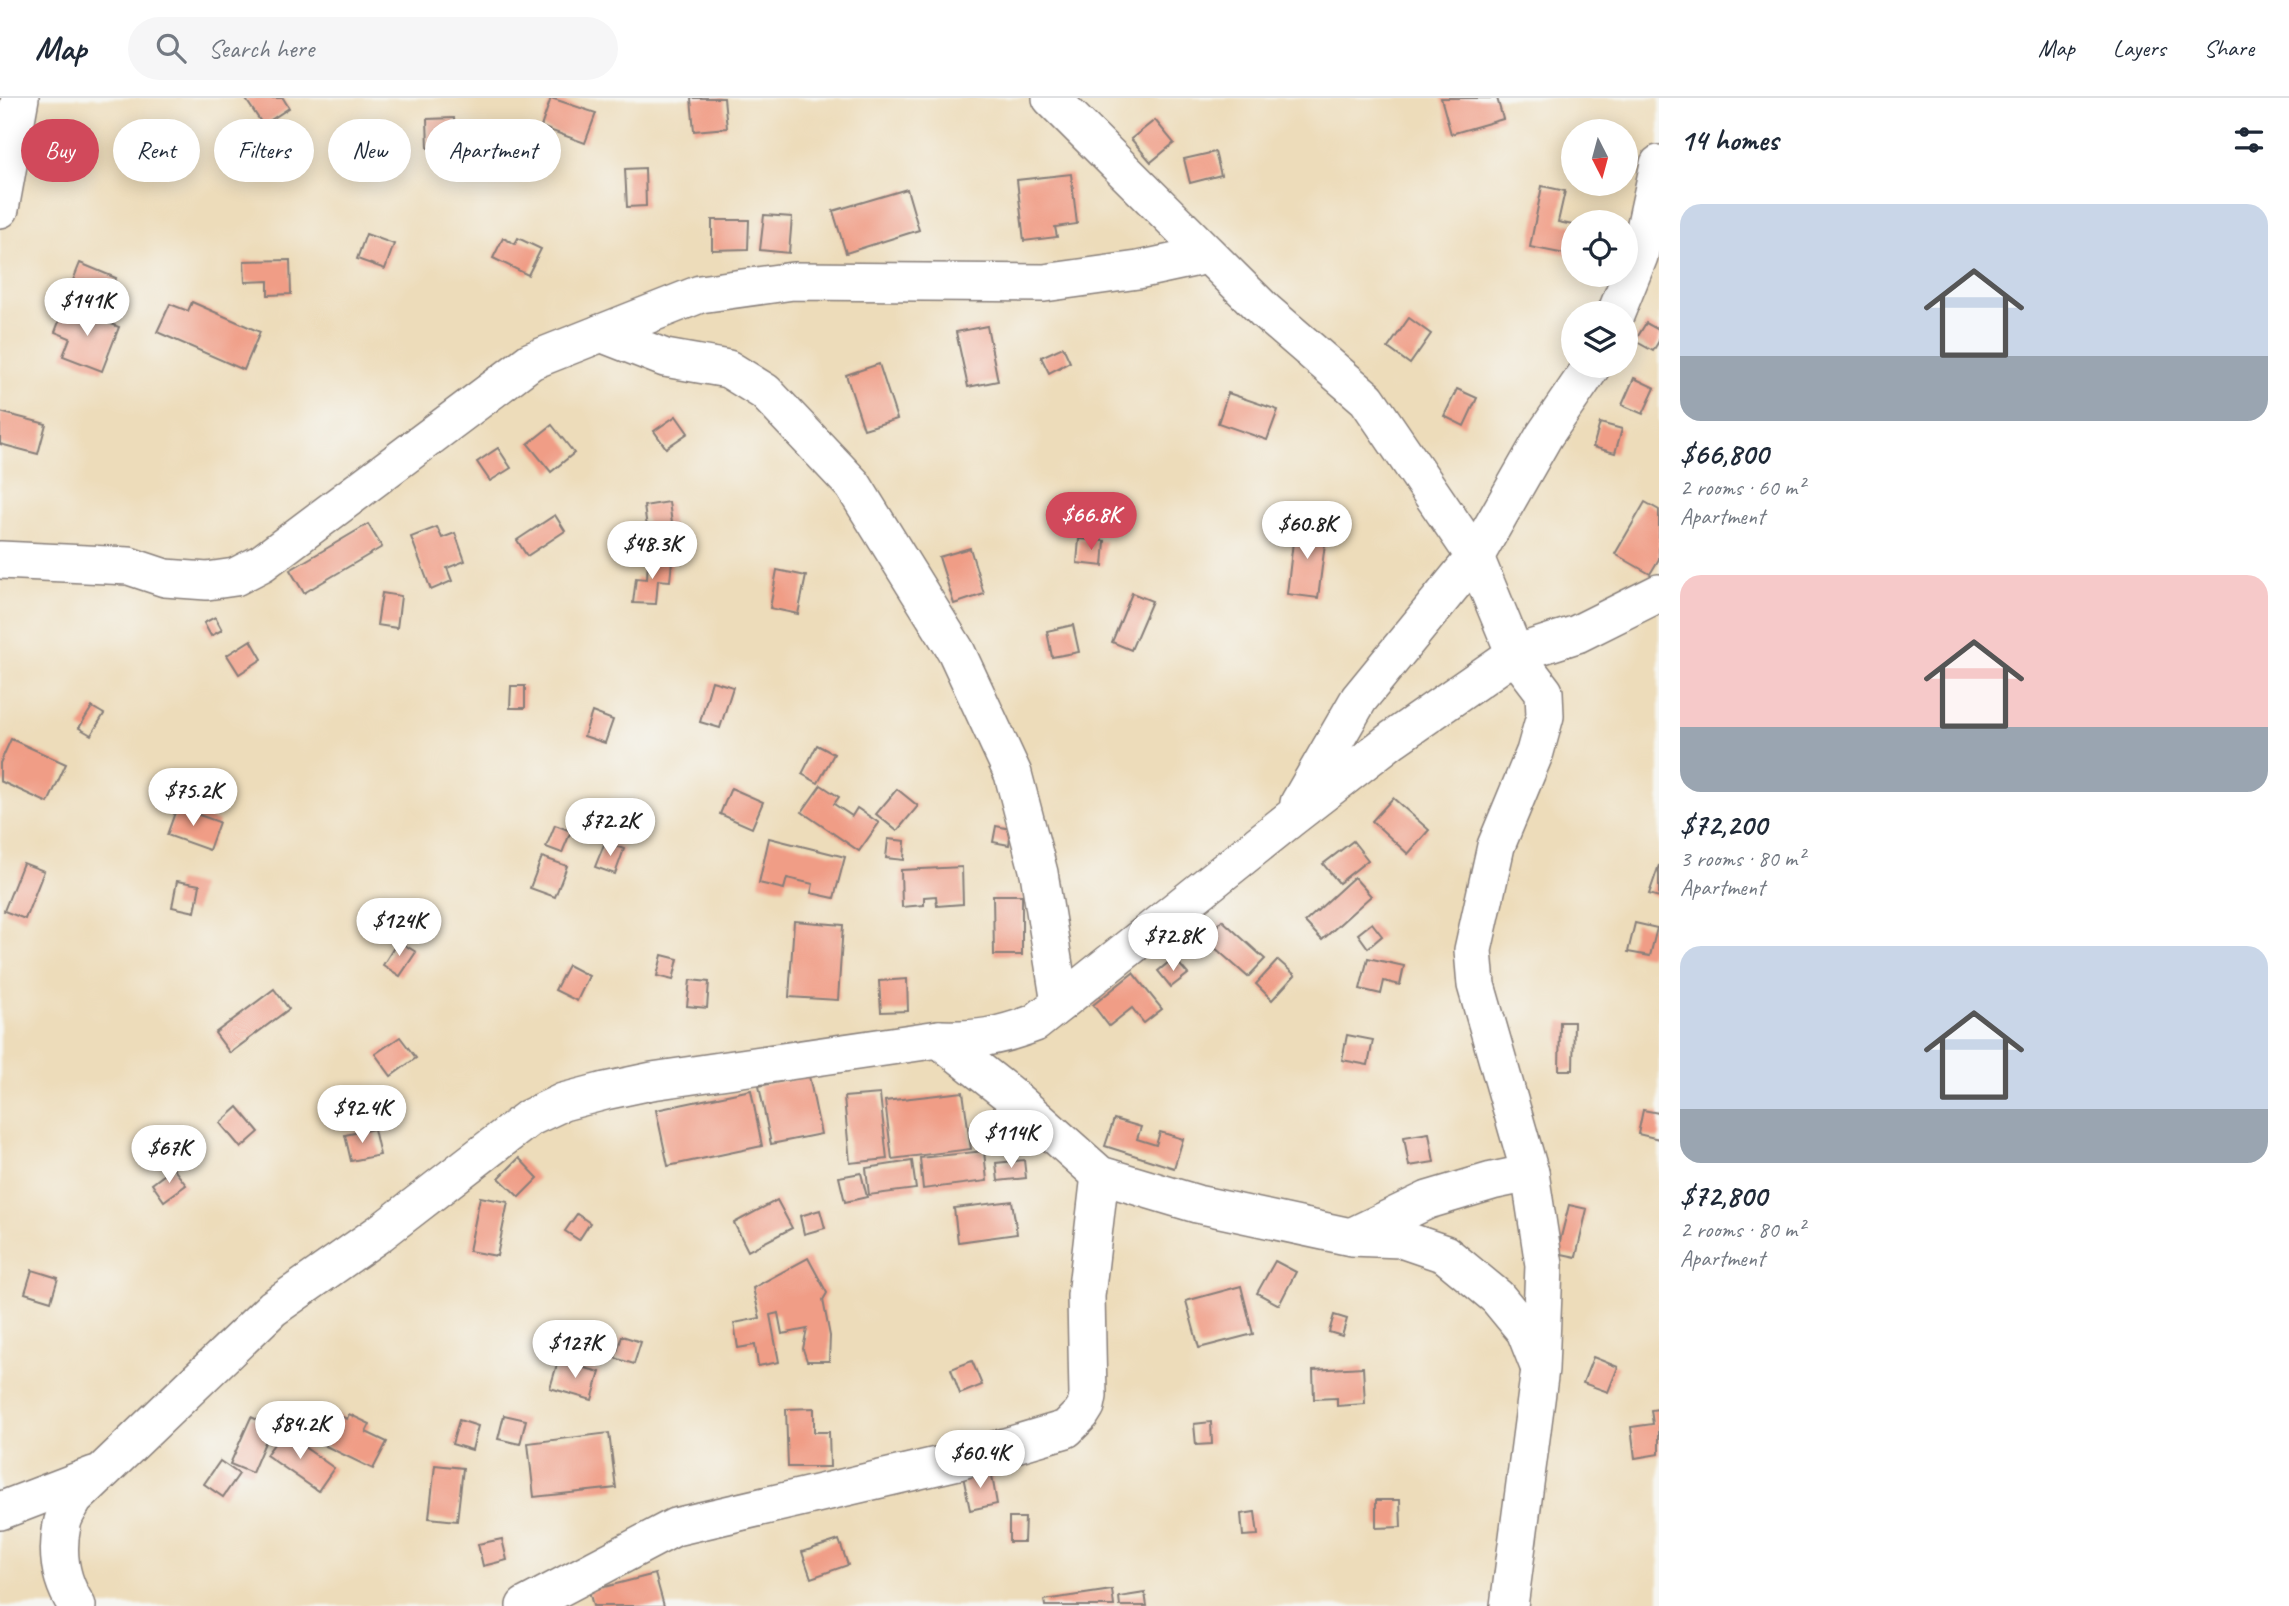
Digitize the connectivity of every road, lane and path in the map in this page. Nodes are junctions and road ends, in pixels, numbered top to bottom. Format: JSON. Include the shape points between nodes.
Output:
{"nodes":[{"id":1,"x":20,"y":98,"type":"edge"},
{"id":2,"x":1051,"y":98,"type":"edge"},
{"id":3,"x":1659,"y":164,"type":"edge"},
{"id":4,"x":0,"y":209,"type":"edge"},
{"id":5,"x":1208,"y":255,"type":"junction"},
{"id":6,"x":1621,"y":301,"type":"edge"},
{"id":7,"x":601,"y":333,"type":"junction"},
{"id":8,"x":1584,"y":378,"type":"edge"},
{"id":9,"x":1475,"y":557,"type":"junction"},
{"id":10,"x":0,"y":560,"type":"edge"},
{"id":11,"x":1659,"y":593,"type":"edge"},
{"id":12,"x":1516,"y":654,"type":"junction"},
{"id":13,"x":1290,"y":819,"type":"junction"},
{"id":14,"x":1060,"y":1003,"type":"junction"},
{"id":15,"x":939,"y":1039,"type":"junction"},
{"id":16,"x":1530,"y":1173,"type":"junction"},
{"id":17,"x":1100,"y":1175,"type":"junction"},
{"id":18,"x":1351,"y":1237,"type":"junction"},
{"id":19,"x":1540,"y":1369,"type":"junction"},
{"id":20,"x":102,"y":1471,"type":"junction"},
{"id":21,"x":0,"y":1511,"type":"edge"},
{"id":22,"x":77,"y":1606,"type":"edge"},
{"id":23,"x":525,"y":1606,"type":"edge"},
{"id":24,"x":1509,"y":1606,"type":"edge"}],
"edges":[{"from":1,"to":4,"type":"street"},
{"from":2,"to":5,"type":"street"},
{"from":3,"to":6,"type":"street","via":[[1639,256]]},
{"from":5,"to":7,"type":"street","via":[[1044,284],[793,281],[700,294]]},
{"from":5,"to":9,"type":"street","via":[[1367,399]]},
{"from":7,"to":10,"type":"street","via":[[531,361],[262,563],[235,577],[206,581],[165,578],[129,566]]},
{"from":7,"to":14,"type":"street","via":[[665,358],[728,369],[765,392],[853,485],[956,651],[1013,774],[1039,873]]},
{"from":8,"to":9,"type":"street","via":[[1544,436]]},
{"from":9,"to":12,"type":"street"},
{"from":9,"to":13,"type":"street","via":[[1359,699]]},
{"from":11,"to":12,"type":"street","via":[[1577,634]]},
{"from":12,"to":13,"type":"street"},
{"from":12,"to":16,"type":"street","via":[[1544,692],[1545,716],[1496,846],[1473,950],[1476,985]]},
{"from":13,"to":14,"type":"street"},
{"from":14,"to":15,"type":"street","via":[[1035,1023],[1003,1035]]},
{"from":15,"to":17,"type":"street"},
{"from":15,"to":20,"type":"street","via":[[605,1091],[562,1102],[528,1118],[380,1233],[273,1308]]},
{"from":16,"to":18,"type":"street","via":[[1428,1200]]},
{"from":16,"to":19,"type":"street","via":[[1544,1265]]},
{"from":17,"to":18,"type":"street","via":[[1196,1204]]},
{"from":17,"to":23,"type":"street","via":[[1086,1296],[1088,1396],[1081,1413],[1066,1429],[958,1461],[674,1527]]},
{"from":18,"to":19,"type":"street","via":[[1401,1239],[1446,1254],[1497,1297],[1525,1331]]},
{"from":19,"to":24,"type":"street"},
{"from":20,"to":21,"type":"street"},
{"from":20,"to":22,"type":"street","via":[[74,1499],[62,1523],[60,1568]]}]}
